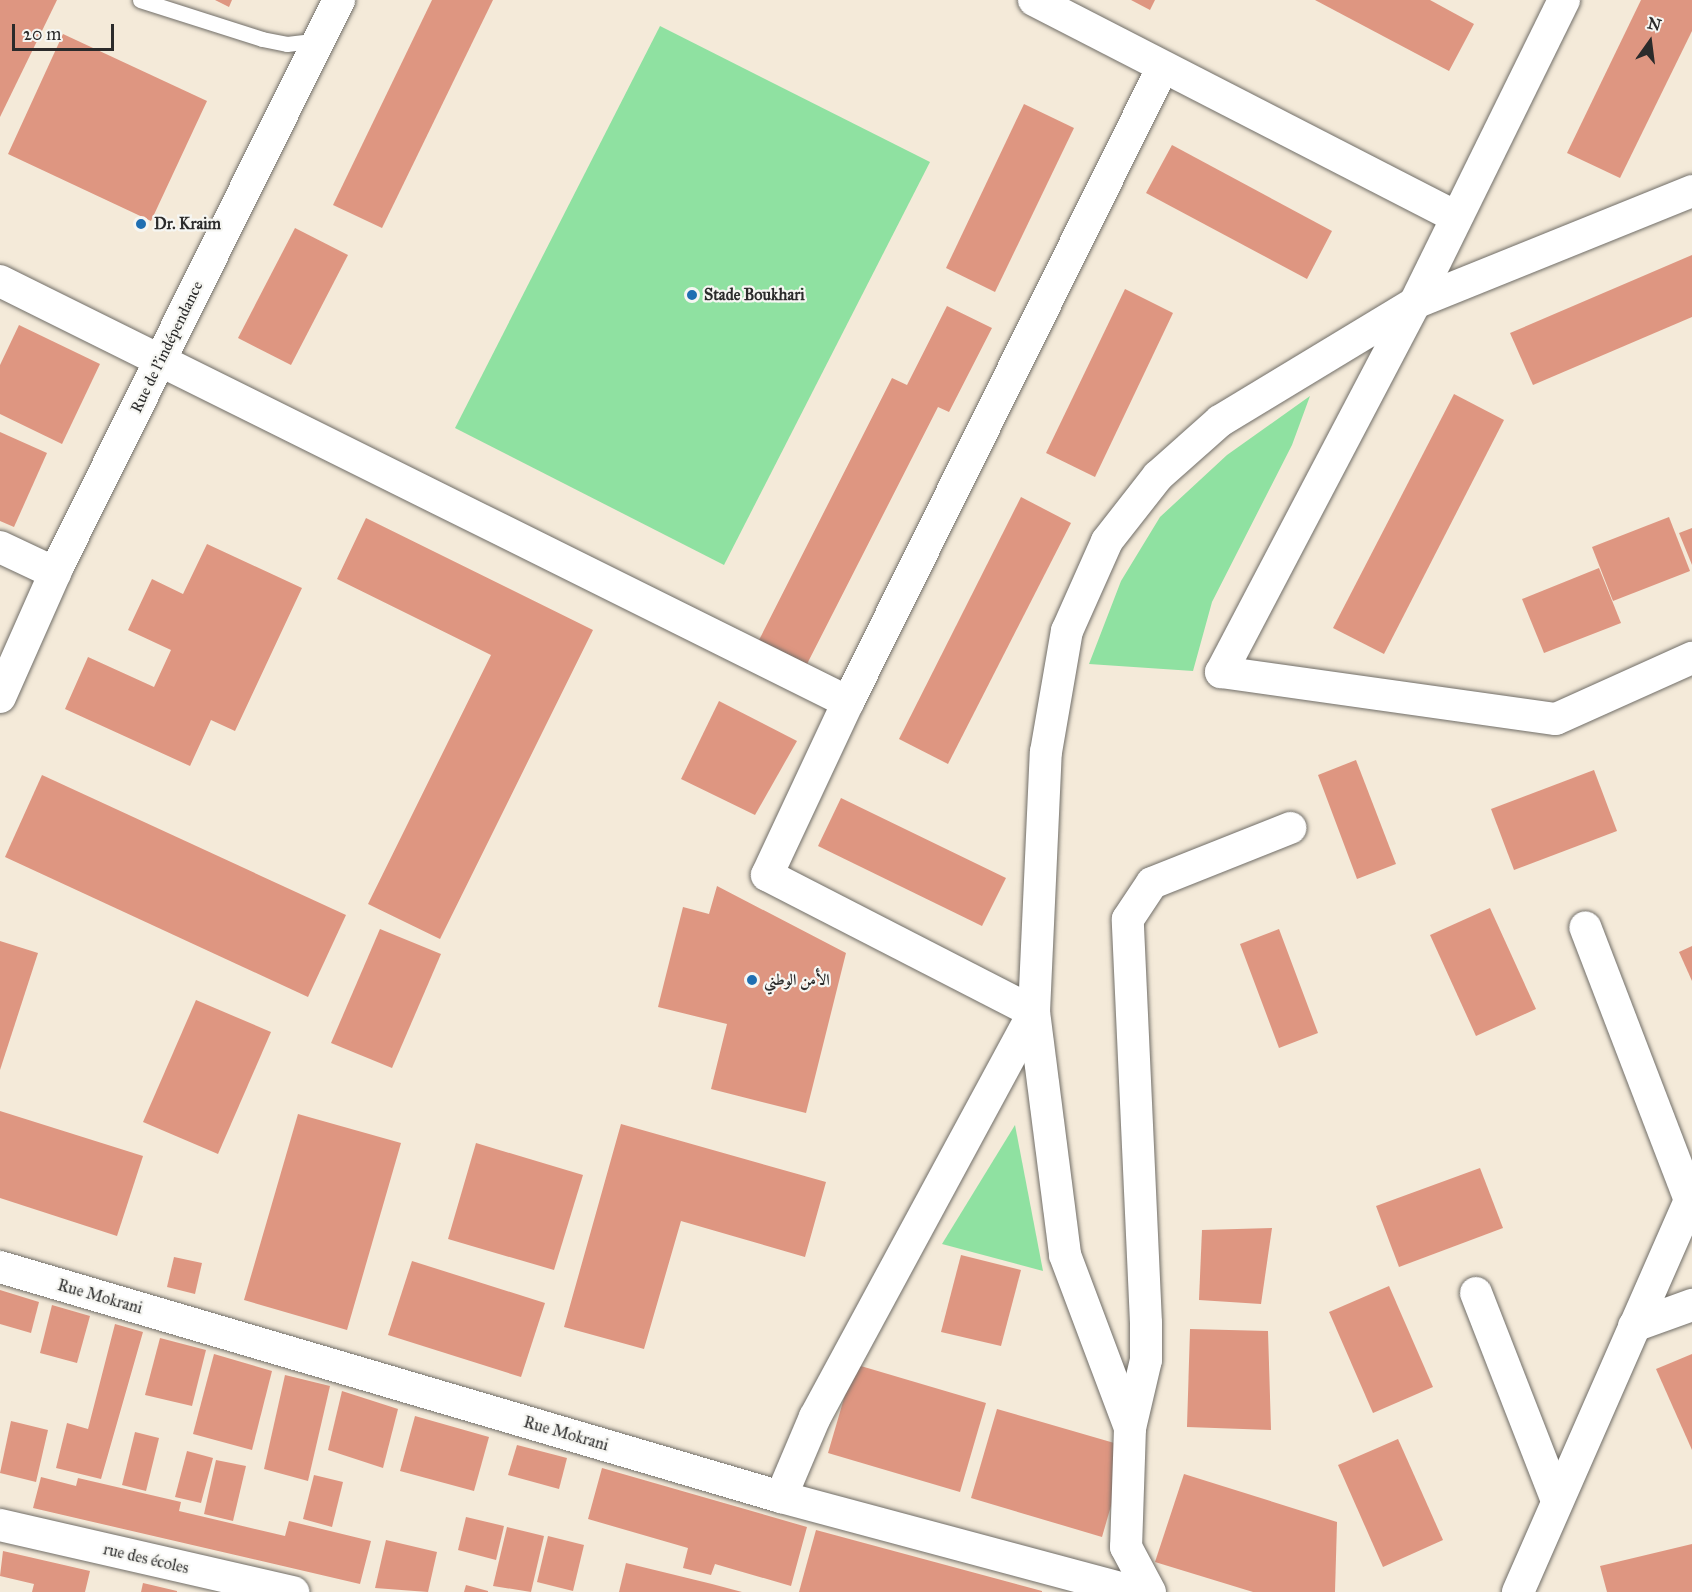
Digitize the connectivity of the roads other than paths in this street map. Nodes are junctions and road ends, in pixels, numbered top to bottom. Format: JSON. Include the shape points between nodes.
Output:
{"nodes":[{"id":1,"x":140,"y":0,"type":"edge"},
{"id":2,"x":339,"y":0,"type":"edge"},
{"id":3,"x":1034,"y":0,"type":"edge"},
{"id":4,"x":1564,"y":0,"type":"edge"},
{"id":5,"x":319,"y":40,"type":"junction"},
{"id":6,"x":1163,"y":67,"type":"junction"},
{"id":7,"x":1692,"y":191,"type":"edge"},
{"id":8,"x":1456,"y":217,"type":"junction"},
{"id":9,"x":0,"y":281,"type":"edge"},
{"id":10,"x":1415,"y":303,"type":"junction"},
{"id":11,"x":161,"y":360,"type":"junction"},
{"id":12,"x":0,"y":547,"type":"edge"},
{"id":13,"x":55,"y":573,"type":"junction"},
{"id":14,"x":1692,"y":658,"type":"edge"},
{"id":15,"x":0,"y":697,"type":"edge"},
{"id":16,"x":848,"y":702,"type":"junction"},
{"id":17,"x":1290,"y":828,"type":"dead end"},
{"id":18,"x":1586,"y":927,"type":"dead end"},
{"id":19,"x":1034,"y":1012,"type":"junction"},
{"id":20,"x":0,"y":1267,"type":"edge"},
{"id":21,"x":1476,"y":1293,"type":"dead end"},
{"id":22,"x":1692,"y":1305,"type":"edge"},
{"id":23,"x":1634,"y":1326,"type":"junction"},
{"id":24,"x":1130,"y":1428,"type":"junction"},
{"id":25,"x":781,"y":1497,"type":"junction"},
{"id":26,"x":1557,"y":1501,"type":"junction"},
{"id":27,"x":0,"y":1526,"type":"edge"},
{"id":28,"x":292,"y":1592,"type":"edge"},
{"id":29,"x":1135,"y":1592,"type":"edge"},
{"id":30,"x":1150,"y":1592,"type":"edge"},
{"id":31,"x":1518,"y":1592,"type":"edge"}],
"edges":[{"from":1,"to":5,"type":"lane","via":[[262,39],[287,44]]},
{"from":2,"to":5,"type":"street","name":"Rue de l'indépendance"},
{"from":3,"to":6,"type":"street"},
{"from":4,"to":8,"type":"street"},
{"from":5,"to":11,"type":"street","name":"Rue de l'indépendance"},
{"from":6,"to":8,"type":"street"},
{"from":6,"to":16,"type":"street"},
{"from":7,"to":10,"type":"street"},
{"from":8,"to":10,"type":"street"},
{"from":9,"to":11,"type":"street"},
{"from":10,"to":14,"type":"street","via":[[1221,672],[1556,719]]},
{"from":10,"to":19,"type":"street","via":[[1220,421],[1158,476],[1107,542],[1067,632],[1046,753]]},
{"from":11,"to":13,"type":"street","name":"Rue de l'indépendance"},
{"from":11,"to":16,"type":"street"},
{"from":12,"to":13,"type":"street"},
{"from":13,"to":15,"type":"street","name":"Rue de l'indépendance"},
{"from":16,"to":19,"type":"street","via":[[767,875]]},
{"from":17,"to":24,"type":"street","via":[[1152,883],[1128,919],[1146,1323],[1146,1360]]},
{"from":18,"to":23,"type":"street","via":[[1690,1200]]},
{"from":19,"to":24,"type":"street","via":[[1065,1255]]},
{"from":19,"to":25,"type":"street","via":[[815,1417]]},
{"from":20,"to":25,"type":"street","name":"Rue Mokrani"},
{"from":21,"to":26,"type":"street"},
{"from":22,"to":23,"type":"street"},
{"from":23,"to":26,"type":"street"},
{"from":24,"to":30,"type":"street","via":[[1126,1547]]},
{"from":25,"to":29,"type":"street","name":"Rue Mokrani"},
{"from":26,"to":31,"type":"street"},
{"from":27,"to":28,"type":"street","name":"rue des écoles"}]}
